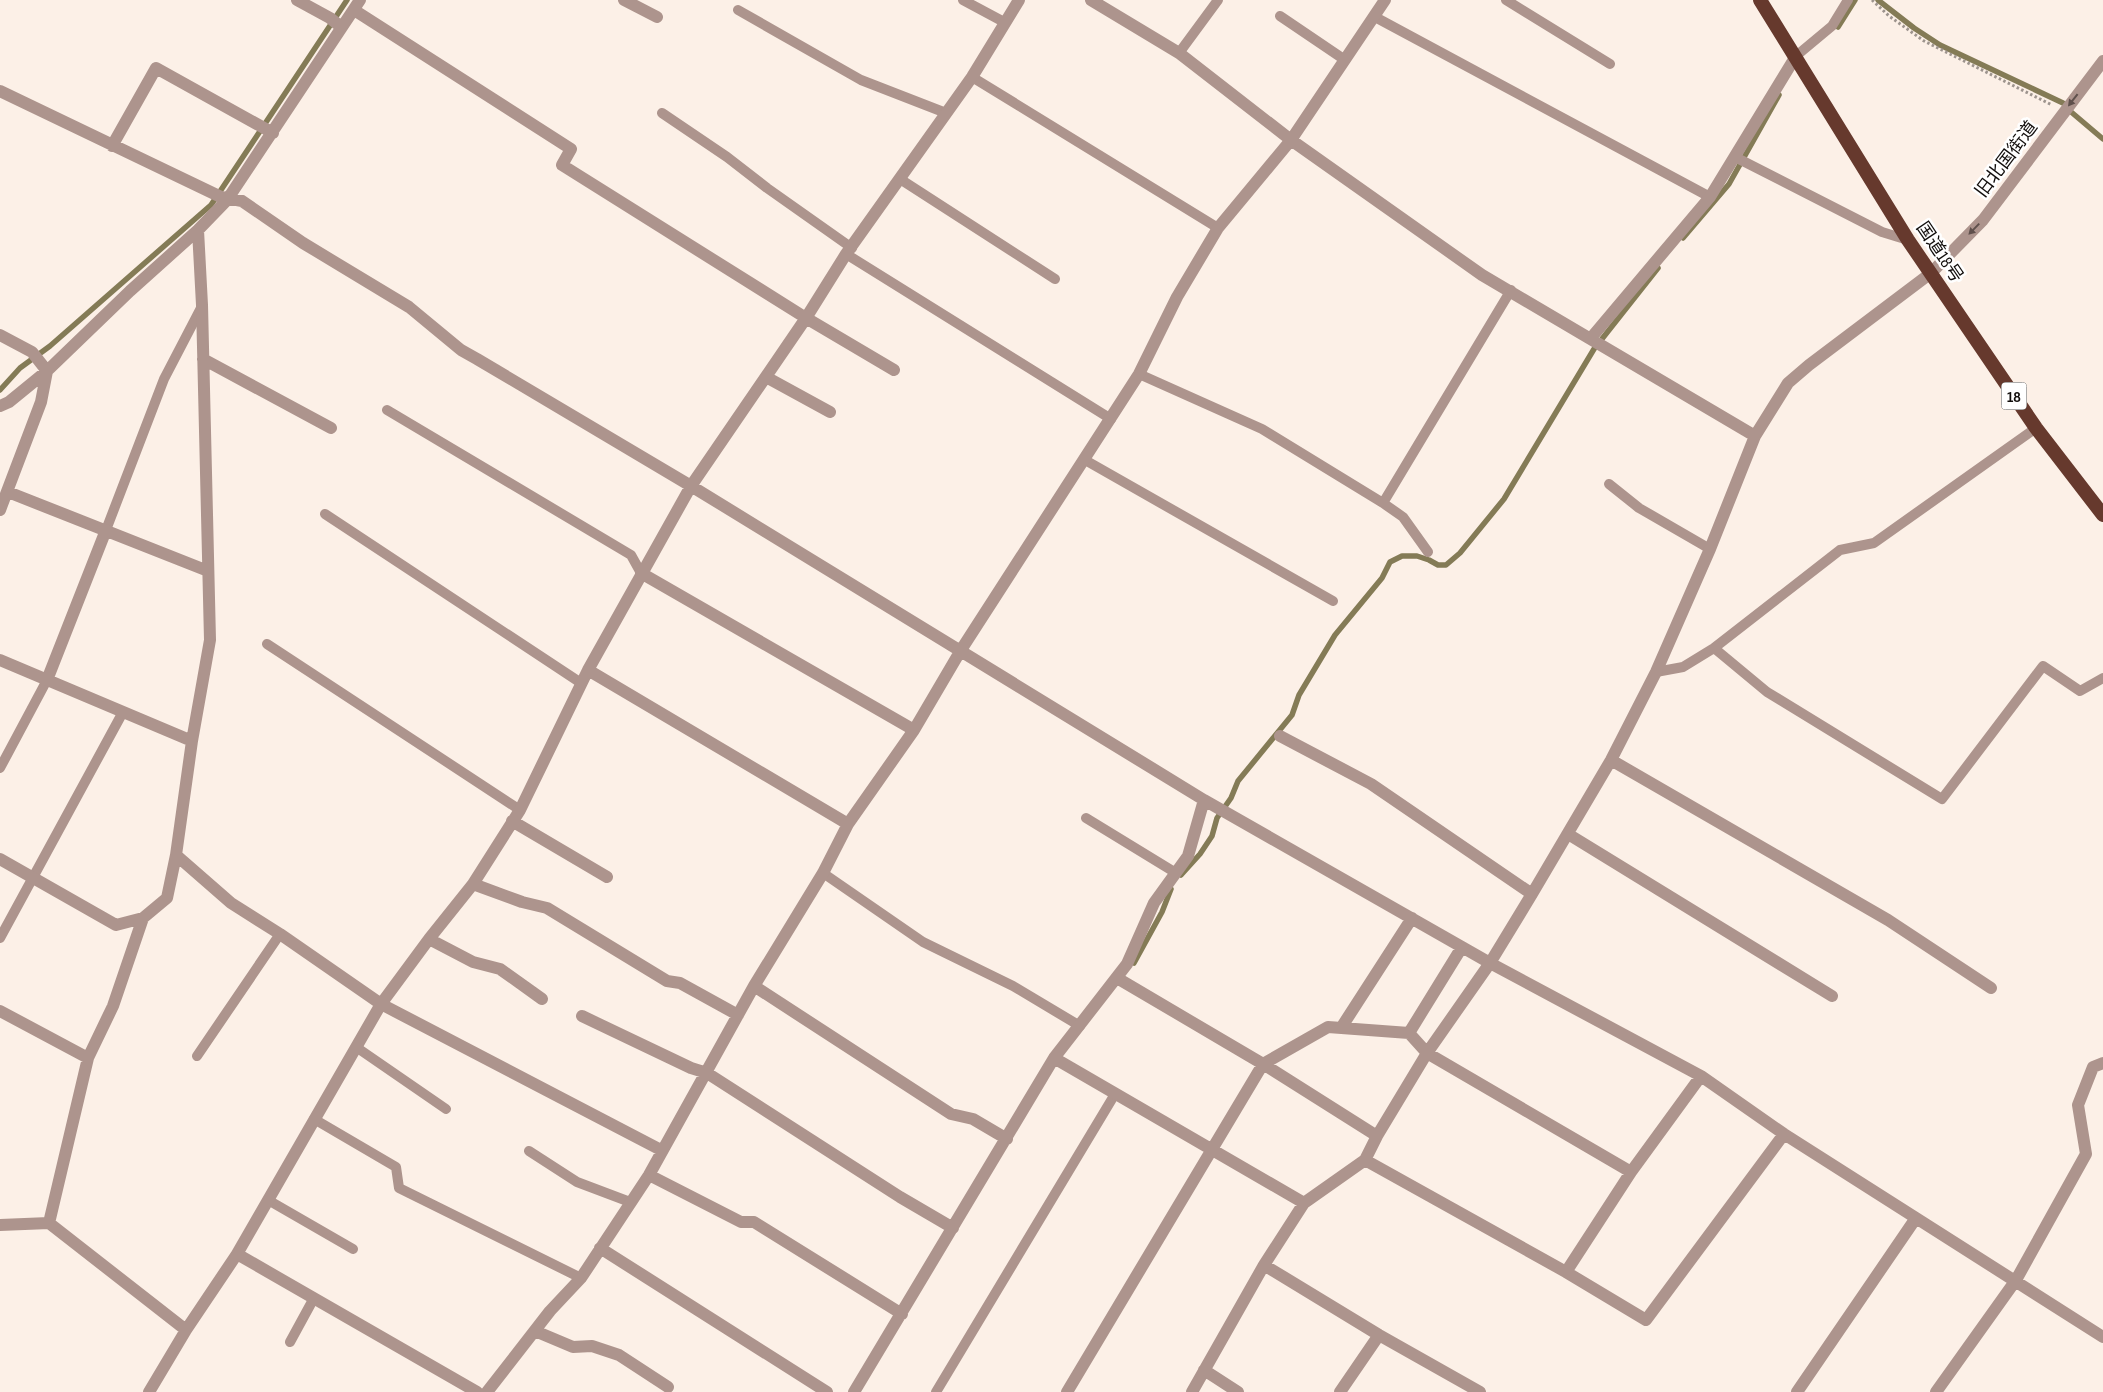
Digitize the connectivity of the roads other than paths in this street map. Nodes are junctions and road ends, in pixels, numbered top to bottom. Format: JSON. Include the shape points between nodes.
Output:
{"nodes":[{"id":1,"x":297,"y":0,"type":"edge"},
{"id":2,"x":624,"y":0,"type":"edge"},
{"id":3,"x":963,"y":0,"type":"edge"},
{"id":4,"x":1019,"y":0,"type":"edge"},
{"id":5,"x":1091,"y":0,"type":"edge"},
{"id":6,"x":1218,"y":0,"type":"edge"},
{"id":7,"x":1385,"y":0,"type":"edge"},
{"id":8,"x":1506,"y":0,"type":"edge"},
{"id":9,"x":1760,"y":0,"type":"edge"},
{"id":10,"x":1848,"y":0,"type":"edge"},
{"id":11,"x":357,"y":5,"type":"edge"},
{"id":12,"x":738,"y":10,"type":"dead end"},
{"id":13,"x":1280,"y":16,"type":"dead end"},
{"id":14,"x":657,"y":17,"type":"dead end"},
{"id":15,"x":1374,"y":18,"type":"junction"},
{"id":16,"x":1004,"y":22,"type":"junction"},
{"id":17,"x":341,"y":28,"type":"junction"},
{"id":18,"x":1178,"y":53,"type":"junction"},
{"id":19,"x":1796,"y":56,"type":"junction"},
{"id":20,"x":1345,"y":60,"type":"junction"},
{"id":21,"x":2103,"y":61,"type":"edge"},
{"id":22,"x":1610,"y":64,"type":"dead end"},
{"id":23,"x":972,"y":77,"type":"junction"},
{"id":24,"x":0,"y":91,"type":"edge"},
{"id":25,"x":946,"y":113,"type":"junction"},
{"id":26,"x":662,"y":114,"type":"dead end"},
{"id":27,"x":273,"y":133,"type":"junction"},
{"id":28,"x":1291,"y":140,"type":"junction"},
{"id":29,"x":112,"y":146,"type":"junction"},
{"id":30,"x":1735,"y":157,"type":"junction"},
{"id":31,"x":900,"y":179,"type":"junction"},
{"id":32,"x":1710,"y":197,"type":"junction"},
{"id":33,"x":227,"y":200,"type":"junction"},
{"id":34,"x":1218,"y":228,"type":"junction"},
{"id":35,"x":198,"y":230,"type":"junction"},
{"id":36,"x":1908,"y":240,"type":"junction"},
{"id":37,"x":849,"y":251,"type":"junction"},
{"id":38,"x":1932,"y":272,"type":"junction"},
{"id":39,"x":1055,"y":280,"type":"dead end"},
{"id":40,"x":1510,"y":290,"type":"junction"},
{"id":41,"x":202,"y":305,"type":"junction"},
{"id":42,"x":806,"y":318,"type":"junction"},
{"id":43,"x":0,"y":335,"type":"edge"},
{"id":44,"x":1591,"y":338,"type":"junction"},
{"id":45,"x":204,"y":359,"type":"junction"},
{"id":46,"x":894,"y":370,"type":"dead end"},
{"id":47,"x":47,"y":371,"type":"junction"},
{"id":48,"x":1139,"y":374,"type":"junction"},
{"id":49,"x":766,"y":377,"type":"junction"},
{"id":50,"x":0,"y":406,"type":"edge"},
{"id":51,"x":388,"y":410,"type":"dead end"},
{"id":52,"x":830,"y":412,"type":"dead end"},
{"id":53,"x":1111,"y":419,"type":"junction"},
{"id":54,"x":331,"y":428,"type":"dead end"},
{"id":55,"x":2036,"y":428,"type":"junction"},
{"id":56,"x":1755,"y":436,"type":"junction"},
{"id":57,"x":1085,"y":460,"type":"junction"},
{"id":58,"x":1609,"y":484,"type":"dead end"},
{"id":59,"x":691,"y":486,"type":"junction"},
{"id":60,"x":8,"y":492,"type":"junction"},
{"id":61,"x":1383,"y":503,"type":"junction"},
{"id":62,"x":0,"y":510,"type":"edge"},
{"id":63,"x":325,"y":514,"type":"dead end"},
{"id":64,"x":2103,"y":515,"type":"edge"},
{"id":65,"x":106,"y":530,"type":"junction"},
{"id":66,"x":1710,"y":549,"type":"junction"},
{"id":67,"x":1428,"y":552,"type":"dead end"},
{"id":68,"x":208,"y":570,"type":"junction"},
{"id":69,"x":641,"y":573,"type":"junction"},
{"id":70,"x":1333,"y":601,"type":"dead end"},
{"id":71,"x":267,"y":644,"type":"dead end"},
{"id":72,"x":1714,"y":648,"type":"junction"},
{"id":73,"x":961,"y":650,"type":"junction"},
{"id":74,"x":0,"y":660,"type":"edge"},
{"id":75,"x":588,"y":670,"type":"junction"},
{"id":76,"x":1656,"y":672,"type":"junction"},
{"id":77,"x":2103,"y":678,"type":"edge"},
{"id":78,"x":47,"y":680,"type":"junction"},
{"id":79,"x":581,"y":684,"type":"junction"},
{"id":80,"x":123,"y":712,"type":"junction"},
{"id":81,"x":914,"y":730,"type":"junction"},
{"id":82,"x":1280,"y":736,"type":"dead end"},
{"id":83,"x":192,"y":741,"type":"junction"},
{"id":84,"x":1611,"y":760,"type":"junction"},
{"id":85,"x":0,"y":768,"type":"edge"},
{"id":86,"x":1204,"y":800,"type":"junction"},
{"id":87,"x":520,"y":810,"type":"junction"},
{"id":88,"x":1086,"y":818,"type":"dead end"},
{"id":89,"x":512,"y":821,"type":"junction"},
{"id":90,"x":848,"y":824,"type":"junction"},
{"id":91,"x":1568,"y":834,"type":"junction"},
{"id":92,"x":176,"y":855,"type":"junction"},
{"id":93,"x":0,"y":859,"type":"edge"},
{"id":94,"x":823,"y":873,"type":"junction"},
{"id":95,"x":1176,"y":873,"type":"junction"},
{"id":96,"x":33,"y":877,"type":"junction"},
{"id":97,"x":607,"y":877,"type":"dead end"},
{"id":98,"x":473,"y":884,"type":"junction"},
{"id":99,"x":1532,"y":894,"type":"junction"},
{"id":100,"x":142,"y":918,"type":"junction"},
{"id":101,"x":1412,"y":918,"type":"junction"},
{"id":102,"x":280,"y":934,"type":"junction"},
{"id":103,"x":0,"y":938,"type":"edge"},
{"id":104,"x":428,"y":939,"type":"junction"},
{"id":105,"x":1462,"y":947,"type":"junction"},
{"id":106,"x":1490,"y":963,"type":"junction"},
{"id":107,"x":1117,"y":978,"type":"junction"},
{"id":108,"x":754,"y":986,"type":"junction"},
{"id":109,"x":1991,"y":988,"type":"dead end"},
{"id":110,"x":1832,"y":996,"type":"dead end"},
{"id":111,"x":542,"y":999,"type":"dead end"},
{"id":112,"x":381,"y":1004,"type":"junction"},
{"id":113,"x":0,"y":1011,"type":"edge"},
{"id":114,"x":738,"y":1015,"type":"junction"},
{"id":115,"x":582,"y":1016,"type":"dead end"},
{"id":116,"x":1080,"y":1026,"type":"junction"},
{"id":117,"x":1341,"y":1028,"type":"junction"},
{"id":118,"x":1409,"y":1033,"type":"junction"},
{"id":119,"x":356,"y":1047,"type":"junction"},
{"id":120,"x":1426,"y":1053,"type":"junction"},
{"id":121,"x":197,"y":1056,"type":"dead end"},
{"id":122,"x":88,"y":1058,"type":"junction"},
{"id":123,"x":1054,"y":1058,"type":"junction"},
{"id":124,"x":2103,"y":1063,"type":"edge"},
{"id":125,"x":1263,"y":1064,"type":"junction"},
{"id":126,"x":706,"y":1072,"type":"junction"},
{"id":127,"x":1701,"y":1076,"type":"junction"},
{"id":128,"x":1116,"y":1094,"type":"junction"},
{"id":129,"x":446,"y":1109,"type":"dead end"},
{"id":130,"x":314,"y":1119,"type":"junction"},
{"id":131,"x":1784,"y":1134,"type":"junction"},
{"id":132,"x":1377,"y":1136,"type":"junction"},
{"id":133,"x":1007,"y":1139,"type":"junction"},
{"id":134,"x":1211,"y":1149,"type":"junction"},
{"id":135,"x":661,"y":1150,"type":"junction"},
{"id":136,"x":529,"y":1151,"type":"dead end"},
{"id":137,"x":1365,"y":1160,"type":"junction"},
{"id":138,"x":1631,"y":1172,"type":"junction"},
{"id":139,"x":649,"y":1175,"type":"junction"},
{"id":140,"x":268,"y":1200,"type":"junction"},
{"id":141,"x":630,"y":1202,"type":"junction"},
{"id":142,"x":1304,"y":1202,"type":"junction"},
{"id":143,"x":1916,"y":1218,"type":"junction"},
{"id":144,"x":49,"y":1224,"type":"junction"},
{"id":145,"x":0,"y":1225,"type":"edge"},
{"id":146,"x":953,"y":1228,"type":"junction"},
{"id":147,"x":600,"y":1248,"type":"junction"},
{"id":148,"x":353,"y":1249,"type":"dead end"},
{"id":149,"x":237,"y":1254,"type":"junction"},
{"id":150,"x":1264,"y":1265,"type":"junction"},
{"id":151,"x":1566,"y":1272,"type":"junction"},
{"id":152,"x":581,"y":1278,"type":"junction"},
{"id":153,"x":2016,"y":1280,"type":"junction"},
{"id":154,"x":314,"y":1298,"type":"junction"},
{"id":155,"x":902,"y":1314,"type":"junction"},
{"id":156,"x":186,"y":1330,"type":"junction"},
{"id":157,"x":535,"y":1331,"type":"junction"},
{"id":158,"x":1379,"y":1335,"type":"junction"},
{"id":159,"x":2103,"y":1337,"type":"edge"},
{"id":160,"x":290,"y":1342,"type":"dead end"},
{"id":161,"x":1204,"y":1370,"type":"junction"},
{"id":162,"x":668,"y":1387,"type":"dead end"},
{"id":163,"x":153,"y":1391,"type":"edge"},
{"id":164,"x":477,"y":1392,"type":"edge"},
{"id":165,"x":487,"y":1392,"type":"edge"},
{"id":166,"x":827,"y":1392,"type":"edge"},
{"id":167,"x":854,"y":1392,"type":"edge"},
{"id":168,"x":936,"y":1392,"type":"edge"},
{"id":169,"x":1067,"y":1392,"type":"edge"},
{"id":170,"x":1192,"y":1392,"type":"edge"},
{"id":171,"x":1238,"y":1392,"type":"edge"},
{"id":172,"x":1340,"y":1392,"type":"edge"},
{"id":173,"x":1480,"y":1392,"type":"edge"},
{"id":174,"x":1797,"y":1392,"type":"edge"},
{"id":175,"x":1936,"y":1392,"type":"edge"}],
"edges":[{"from":1,"to":17,"type":"street","via":[[330,18]]},
{"from":2,"to":14,"type":"street"},
{"from":3,"to":16,"type":"lane"},
{"from":4,"to":16,"type":"street"},
{"from":5,"to":18,"type":"street"},
{"from":6,"to":18,"type":"lane"},
{"from":7,"to":15,"type":"street"},
{"from":8,"to":22,"type":"lane"},
{"from":9,"to":19,"type":"highway","name":"国道18号","number":"18"},
{"from":10,"to":19,"type":"lane","via":[[1832,26]]},
{"from":11,"to":17,"type":"street"},
{"from":11,"to":42,"type":"street","via":[[572,150],[562,165]]},
{"from":12,"to":25,"type":"lane","via":[[861,80]]},
{"from":13,"to":20,"type":"lane"},
{"from":15,"to":20,"type":"street"},
{"from":15,"to":32,"type":"lane"},
{"from":16,"to":23,"type":"street"},
{"from":17,"to":27,"type":"street"},
{"from":18,"to":28,"type":"street"},
{"from":19,"to":30,"type":"street"},
{"from":19,"to":36,"type":"highway","name":"国道18号","number":"18"},
{"from":20,"to":28,"type":"street"},
{"from":21,"to":38,"type":"street","name":"旧北国街道","one_way":true,"via":[[1983,220]]},
{"from":23,"to":25,"type":"street"},
{"from":23,"to":34,"type":"lane"},
{"from":24,"to":29,"type":"street"},
{"from":25,"to":31,"type":"street"},
{"from":26,"to":37,"type":"lane","via":[[727,157]]},
{"from":27,"to":29,"type":"street","via":[[156,68]]},
{"from":27,"to":33,"type":"street"},
{"from":28,"to":34,"type":"street"},
{"from":28,"to":40,"type":"street","via":[[1450,254]]},
{"from":29,"to":33,"type":"street"},
{"from":30,"to":32,"type":"street"},
{"from":30,"to":36,"type":"lane","via":[[1882,232]]},
{"from":31,"to":37,"type":"street"},
{"from":31,"to":39,"type":"lane"},
{"from":32,"to":44,"type":"street"},
{"from":33,"to":35,"type":"street"},
{"from":33,"to":59,"type":"street","via":[[242,201],[303,243],[409,307],[461,350]]},
{"from":34,"to":48,"type":"street","via":[[1177,297]]},
{"from":35,"to":41,"type":"street"},
{"from":35,"to":47,"type":"street"},
{"from":36,"to":38,"type":"highway","name":"国道18号","number":"18"},
{"from":37,"to":42,"type":"street"},
{"from":37,"to":53,"type":"lane"},
{"from":38,"to":55,"type":"highway","name":"国道18号","number":"18"},
{"from":38,"to":56,"type":"street","name":"旧北国街道","via":[[1788,384]]},
{"from":40,"to":44,"type":"street"},
{"from":40,"to":61,"type":"lane"},
{"from":41,"to":45,"type":"street"},
{"from":41,"to":65,"type":"lane","via":[[164,379]]},
{"from":42,"to":46,"type":"street"},
{"from":42,"to":49,"type":"street"},
{"from":43,"to":47,"type":"street","via":[[32,352]]},
{"from":44,"to":56,"type":"street"},
{"from":45,"to":54,"type":"street"},
{"from":45,"to":68,"type":"street"},
{"from":47,"to":50,"type":"street"},
{"from":47,"to":60,"type":"street","via":[[41,402]]},
{"from":48,"to":53,"type":"street"},
{"from":48,"to":61,"type":"lane","via":[[1262,429]]},
{"from":49,"to":52,"type":"street"},
{"from":49,"to":59,"type":"street"},
{"from":51,"to":69,"type":"lane","via":[[631,555]]},
{"from":53,"to":57,"type":"street"},
{"from":55,"to":64,"type":"highway","name":"国道18号","number":"18"},
{"from":55,"to":72,"type":"lane","via":[[1874,543],[1840,550]]},
{"from":56,"to":66,"type":"street","name":"旧北国街道"},
{"from":57,"to":70,"type":"lane"},
{"from":57,"to":73,"type":"street"},
{"from":58,"to":66,"type":"lane","via":[[1639,508]]},
{"from":59,"to":69,"type":"street"},
{"from":59,"to":73,"type":"street"},
{"from":60,"to":62,"type":"street"},
{"from":60,"to":65,"type":"street"},
{"from":61,"to":67,"type":"lane","via":[[1403,517]]},
{"from":63,"to":79,"type":"lane"},
{"from":65,"to":68,"type":"street"},
{"from":65,"to":78,"type":"street"},
{"from":66,"to":76,"type":"street","name":"旧北国街道"},
{"from":68,"to":83,"type":"street","via":[[210,640]]},
{"from":69,"to":75,"type":"street"},
{"from":69,"to":81,"type":"street"},
{"from":71,"to":87,"type":"lane"},
{"from":72,"to":76,"type":"lane","via":[[1683,667]]},
{"from":72,"to":77,"type":"lane","via":[[1767,692],[1942,798],[2043,666],[2080,691]]},
{"from":73,"to":81,"type":"street"},
{"from":73,"to":86,"type":"street"},
{"from":74,"to":78,"type":"street"},
{"from":75,"to":79,"type":"street"},
{"from":75,"to":90,"type":"street"},
{"from":76,"to":84,"type":"street","name":"旧北国街道"},
{"from":78,"to":80,"type":"street"},
{"from":78,"to":85,"type":"lane"},
{"from":79,"to":87,"type":"street"},
{"from":80,"to":83,"type":"street"},
{"from":80,"to":96,"type":"lane"},
{"from":81,"to":90,"type":"street"},
{"from":82,"to":99,"type":"street","via":[[1371,784]]},
{"from":83,"to":92,"type":"street"},
{"from":84,"to":91,"type":"street","name":"旧北国街道"},
{"from":84,"to":109,"type":"street","via":[[1888,920]]},
{"from":86,"to":95,"type":"street","via":[[1188,856]]},
{"from":86,"to":101,"type":"street"},
{"from":87,"to":89,"type":"street"},
{"from":88,"to":95,"type":"lane"},
{"from":89,"to":97,"type":"street"},
{"from":89,"to":98,"type":"street"},
{"from":90,"to":94,"type":"street"},
{"from":91,"to":99,"type":"street","name":"旧北国街道"},
{"from":91,"to":110,"type":"street"},
{"from":92,"to":100,"type":"street","via":[[168,898]]},
{"from":92,"to":102,"type":"street","via":[[231,903]]},
{"from":93,"to":96,"type":"street"},
{"from":94,"to":108,"type":"street"},
{"from":94,"to":116,"type":"lane","via":[[923,942],[1013,986]]},
{"from":95,"to":107,"type":"street","via":[[1154,903],[1127,964]]},
{"from":96,"to":100,"type":"street","via":[[116,925]]},
{"from":96,"to":103,"type":"lane"},
{"from":98,"to":104,"type":"street"},
{"from":98,"to":114,"type":"street","via":[[547,908],[667,981],[680,983]]},
{"from":99,"to":106,"type":"street","name":"旧北国街道"},
{"from":100,"to":122,"type":"street","via":[[113,1006]]},
{"from":101,"to":105,"type":"street"},
{"from":101,"to":117,"type":"street"},
{"from":102,"to":112,"type":"street"},
{"from":102,"to":121,"type":"lane"},
{"from":104,"to":111,"type":"street","via":[[473,962],[500,969]]},
{"from":104,"to":112,"type":"street"},
{"from":105,"to":106,"type":"street"},
{"from":105,"to":118,"type":"street"},
{"from":106,"to":120,"type":"street","name":"旧北国街道"},
{"from":106,"to":127,"type":"street"},
{"from":107,"to":116,"type":"street"},
{"from":107,"to":125,"type":"street"},
{"from":108,"to":114,"type":"street"},
{"from":108,"to":133,"type":"street","via":[[951,1114],[973,1120]]},
{"from":112,"to":119,"type":"street"},
{"from":112,"to":135,"type":"street"},
{"from":113,"to":122,"type":"street"},
{"from":114,"to":126,"type":"street"},
{"from":115,"to":126,"type":"street","via":[[691,1068]]},
{"from":116,"to":123,"type":"street"},
{"from":117,"to":118,"type":"street"},
{"from":117,"to":125,"type":"street","via":[[1328,1026]]},
{"from":118,"to":120,"type":"street"},
{"from":119,"to":129,"type":"lane"},
{"from":119,"to":130,"type":"street"},
{"from":120,"to":132,"type":"street","name":"旧北国街道"},
{"from":120,"to":138,"type":"street"},
{"from":122,"to":144,"type":"street"},
{"from":123,"to":128,"type":"street"},
{"from":123,"to":133,"type":"street"},
{"from":124,"to":153,"type":"street","via":[[2093,1067],[2078,1105],[2086,1154]]},
{"from":125,"to":132,"type":"street"},
{"from":125,"to":134,"type":"street"},
{"from":126,"to":135,"type":"street"},
{"from":126,"to":146,"type":"street"},
{"from":127,"to":131,"type":"street"},
{"from":127,"to":138,"type":"street"},
{"from":128,"to":134,"type":"street"},
{"from":128,"to":168,"type":"lane"},
{"from":130,"to":140,"type":"street"},
{"from":130,"to":152,"type":"lane","via":[[396,1167],[399,1188]]},
{"from":131,"to":143,"type":"street"},
{"from":131,"to":151,"type":"street","via":[[1646,1320]]},
{"from":132,"to":137,"type":"street","name":"旧北国街道"},
{"from":133,"to":146,"type":"street"},
{"from":134,"to":142,"type":"street"},
{"from":134,"to":169,"type":"street"},
{"from":135,"to":139,"type":"street"},
{"from":136,"to":141,"type":"lane","via":[[577,1182]]},
{"from":137,"to":142,"type":"street"},
{"from":137,"to":151,"type":"street"},
{"from":138,"to":151,"type":"street"},
{"from":139,"to":141,"type":"street"},
{"from":139,"to":155,"type":"street","via":[[741,1222],[754,1222]]},
{"from":140,"to":148,"type":"lane"},
{"from":140,"to":149,"type":"street"},
{"from":141,"to":147,"type":"street"},
{"from":142,"to":150,"type":"street"},
{"from":143,"to":153,"type":"street"},
{"from":143,"to":174,"type":"street"},
{"from":144,"to":145,"type":"street"},
{"from":144,"to":156,"type":"street"},
{"from":146,"to":155,"type":"street"},
{"from":147,"to":152,"type":"street"},
{"from":147,"to":166,"type":"street"},
{"from":149,"to":154,"type":"street"},
{"from":149,"to":156,"type":"street"},
{"from":150,"to":158,"type":"street"},
{"from":150,"to":161,"type":"street"},
{"from":152,"to":157,"type":"street"},
{"from":153,"to":159,"type":"street"},
{"from":153,"to":175,"type":"street"},
{"from":154,"to":160,"type":"lane"},
{"from":154,"to":164,"type":"street"},
{"from":155,"to":167,"type":"street"},
{"from":156,"to":163,"type":"street"},
{"from":157,"to":162,"type":"street","via":[[573,1347],[592,1346],[619,1355]]},
{"from":157,"to":165,"type":"street"},
{"from":158,"to":172,"type":"street"},
{"from":158,"to":173,"type":"street"},
{"from":161,"to":170,"type":"street"},
{"from":161,"to":171,"type":"street"}]}
